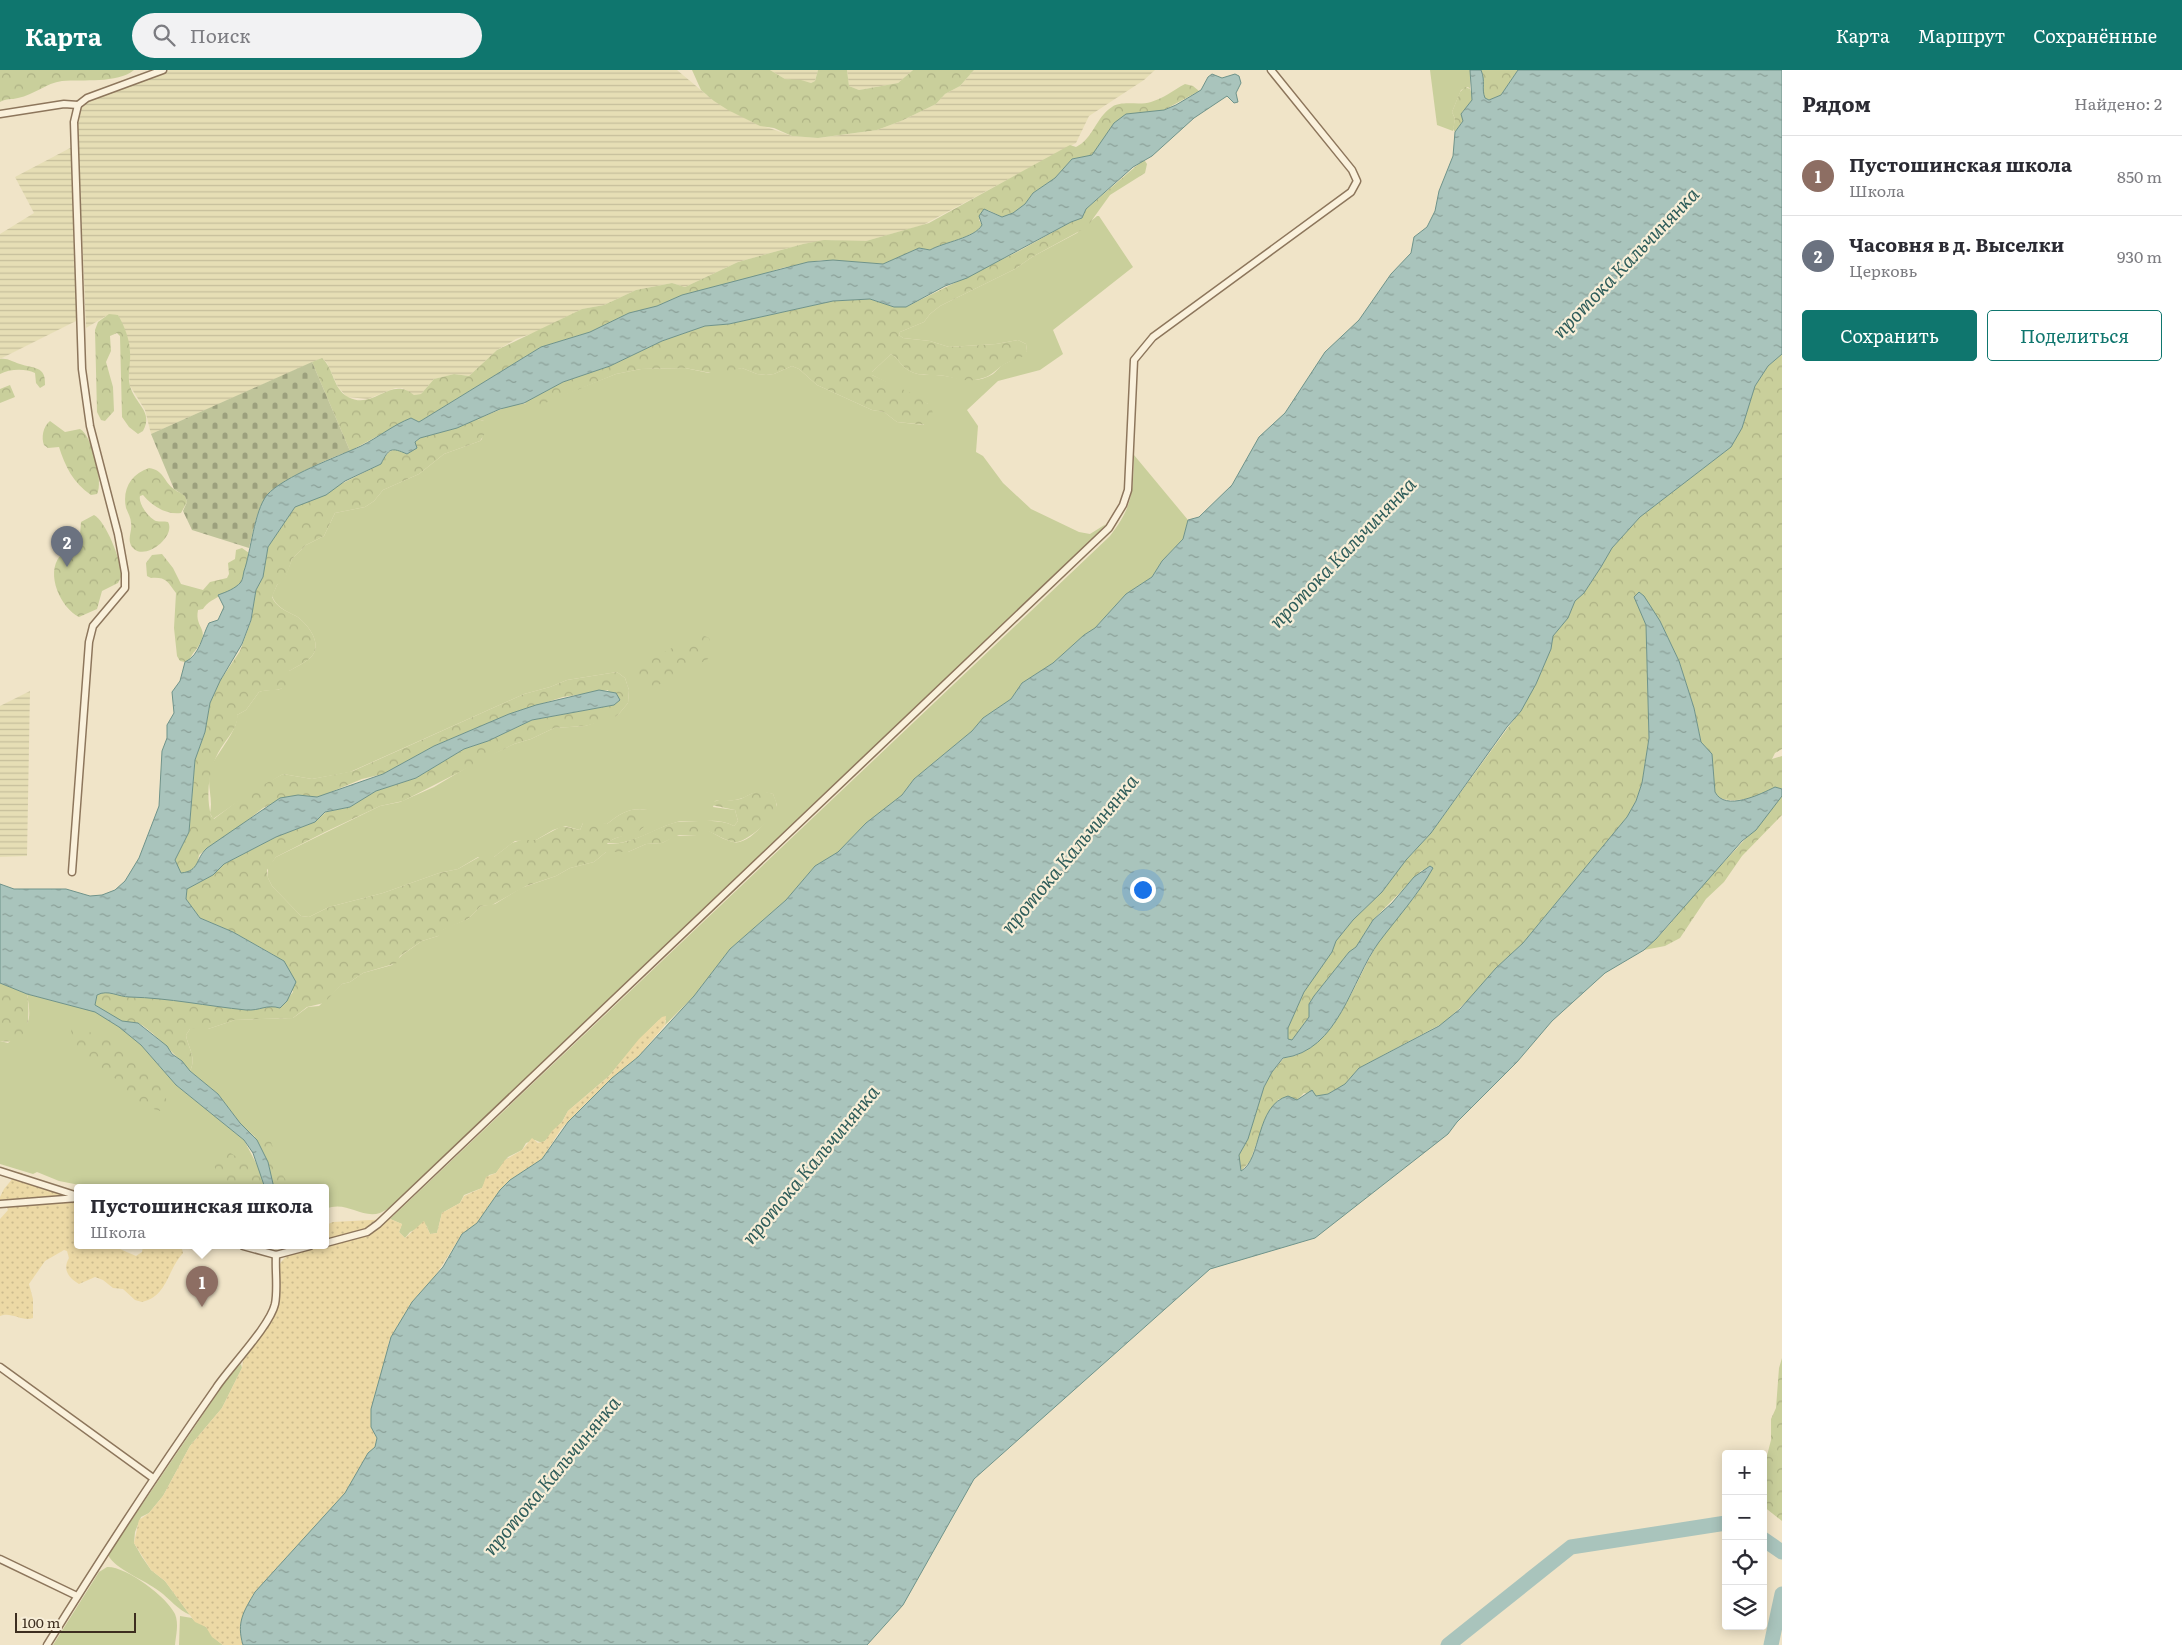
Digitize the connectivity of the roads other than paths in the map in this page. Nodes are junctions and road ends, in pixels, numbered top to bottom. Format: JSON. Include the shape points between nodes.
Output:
{"nodes":[{"id":1,"x":163,"y":70,"type":"edge"},
{"id":2,"x":1271,"y":70,"type":"edge"},
{"id":3,"x":78,"y":105,"type":"junction"},
{"id":4,"x":0,"y":114,"type":"edge"},
{"id":5,"x":72,"y":872,"type":"dead end"},
{"id":6,"x":0,"y":1171,"type":"edge"},
{"id":7,"x":74,"y":1196,"type":"edge"},
{"id":8,"x":74,"y":1197,"type":"edge"},
{"id":9,"x":0,"y":1204,"type":"edge"},
{"id":10,"x":329,"y":1242,"type":"edge"},
{"id":11,"x":254,"y":1249,"type":"edge"},
{"id":12,"x":299,"y":1249,"type":"edge"},
{"id":13,"x":276,"y":1255,"type":"junction"},
{"id":14,"x":0,"y":1367,"type":"edge"},
{"id":15,"x":153,"y":1478,"type":"junction"},
{"id":16,"x":0,"y":1559,"type":"edge"},
{"id":17,"x":78,"y":1596,"type":"junction"},
{"id":18,"x":47,"y":1645,"type":"edge"}],
"edges":[{"from":1,"to":3,"type":"street","via":[[87,98]]},
{"from":2,"to":10,"type":"street","via":[[1352,170],[1357,181],[1351,192],[1153,337],[1134,360],[1128,490],[1109,528],[378,1224],[367,1232]]},
{"from":3,"to":4,"type":"street","via":[[64,104]]},
{"from":3,"to":5,"type":"street","via":[[74,122],[82,369],[90,426],[118,534],[125,588],[93,626],[89,642]]},
{"from":6,"to":7,"type":"street"},
{"from":8,"to":9,"type":"street"},
{"from":11,"to":13,"type":"street"},
{"from":12,"to":13,"type":"street"},
{"from":13,"to":15,"type":"street","via":[[275,1304],[269,1318]]},
{"from":14,"to":15,"type":"street"},
{"from":15,"to":17,"type":"street"},
{"from":16,"to":17,"type":"street"},
{"from":17,"to":18,"type":"street"}]}
